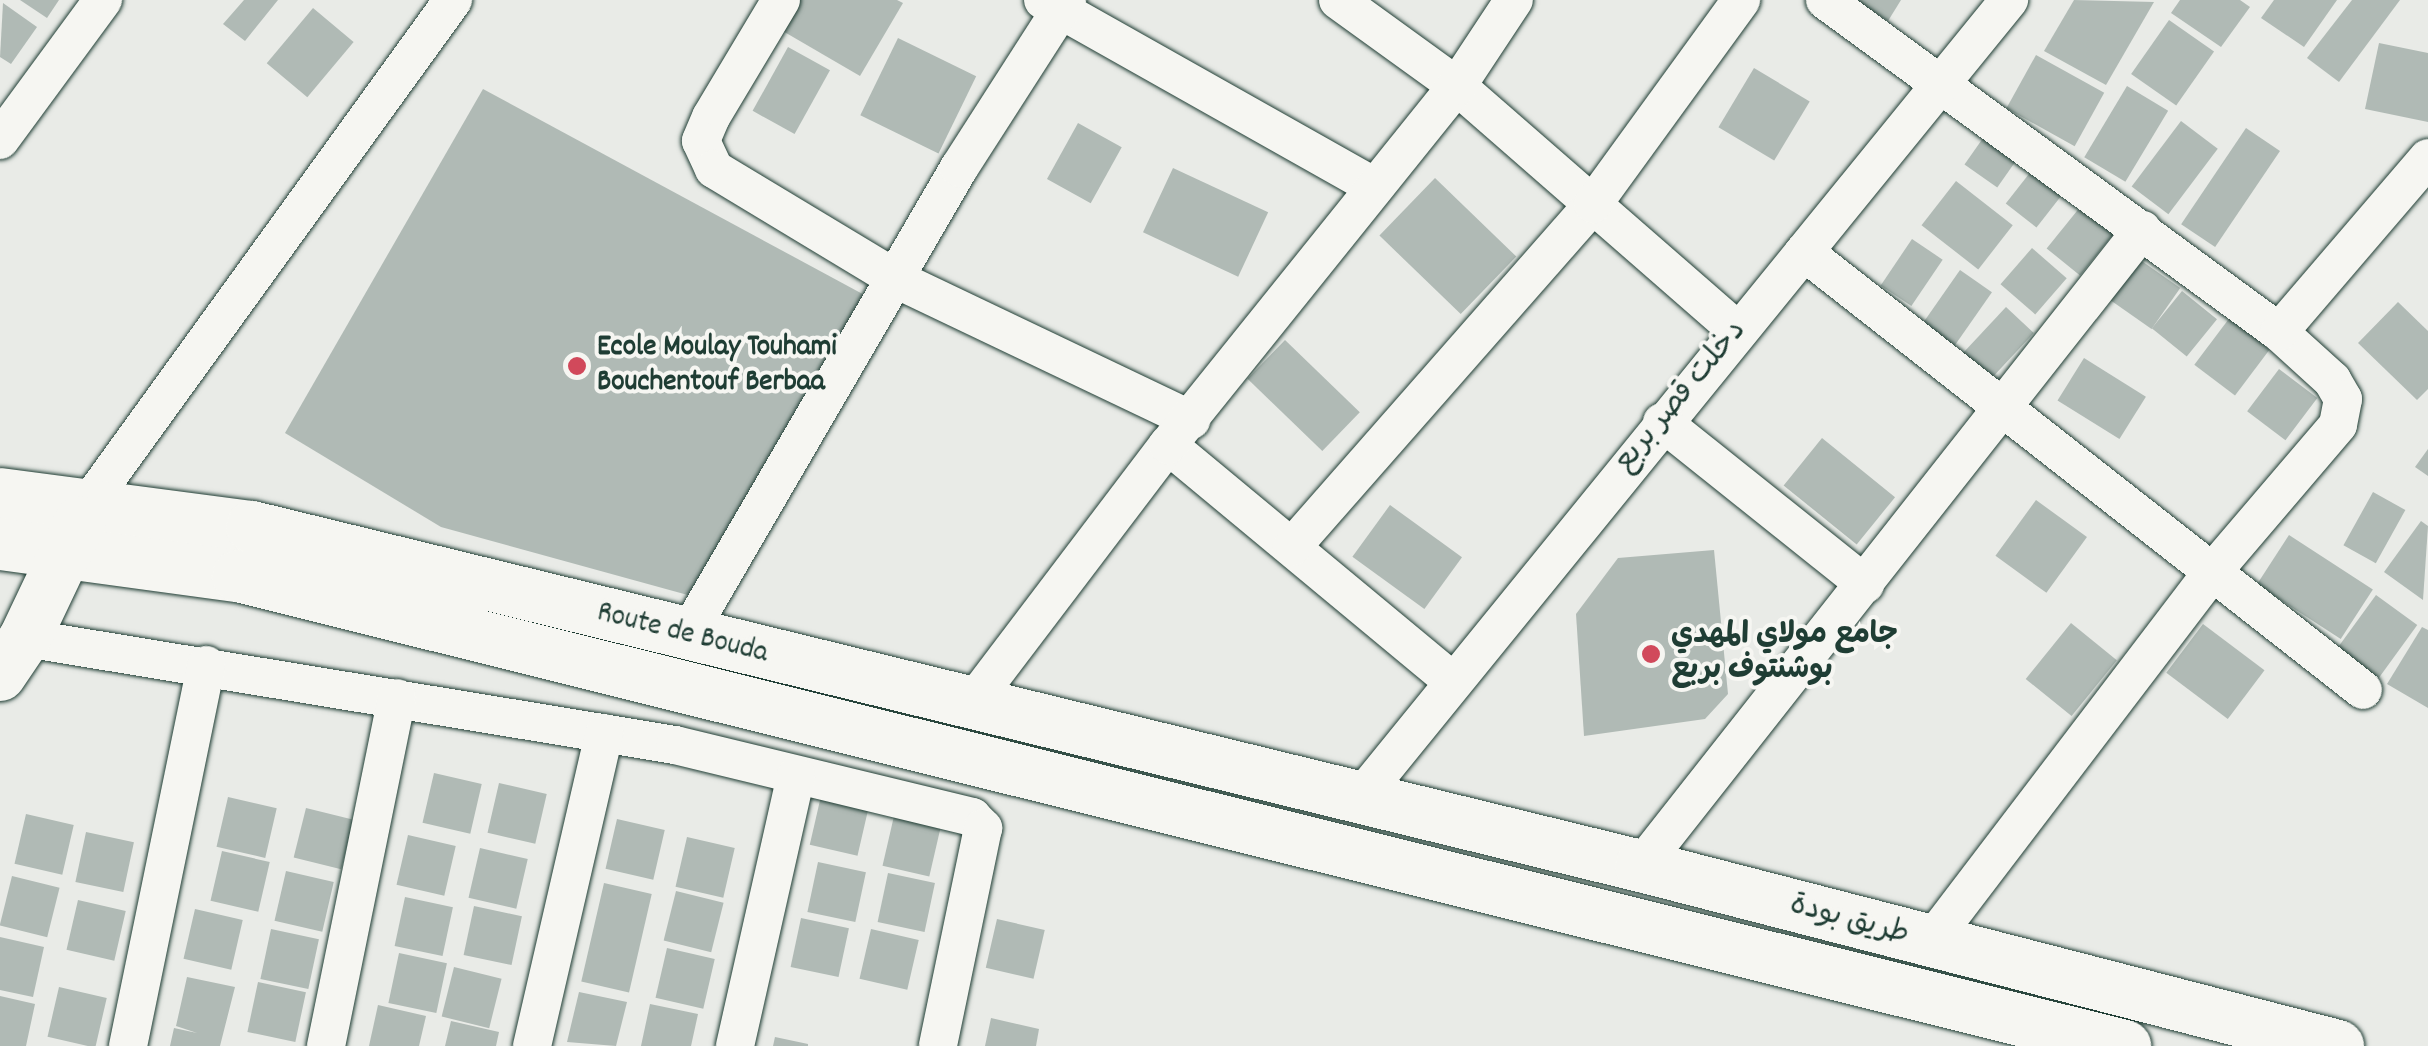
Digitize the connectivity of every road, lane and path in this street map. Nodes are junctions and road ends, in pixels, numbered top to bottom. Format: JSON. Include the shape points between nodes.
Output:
{"nodes":[{"id":1,"x":103,"y":0,"type":"edge"},
{"id":2,"x":453,"y":0,"type":"edge"},
{"id":3,"x":781,"y":0,"type":"edge"},
{"id":4,"x":1514,"y":0,"type":"edge"},
{"id":5,"x":1741,"y":0,"type":"edge"},
{"id":6,"x":1826,"y":0,"type":"edge"},
{"id":7,"x":2009,"y":0,"type":"edge"},
{"id":8,"x":1344,"y":2,"type":"edge"},
{"id":9,"x":1057,"y":3,"type":"edge"},
{"id":10,"x":1944,"y":82,"type":"junction"},
{"id":11,"x":1458,"y":86,"type":"junction"},
{"id":12,"x":0,"y":140,"type":"edge"},
{"id":13,"x":2428,"y":158,"type":"edge"},
{"id":14,"x":1375,"y":188,"type":"junction"},
{"id":15,"x":1592,"y":204,"type":"junction"},
{"id":16,"x":2142,"y":230,"type":"junction"},
{"id":17,"x":1804,"y":252,"type":"junction"},
{"id":18,"x":898,"y":280,"type":"junction"},
{"id":19,"x":1737,"y":330,"type":"junction"},
{"id":20,"x":2279,"y":332,"type":"junction"},
{"id":21,"x":2001,"y":408,"type":"junction"},
{"id":22,"x":1662,"y":422,"type":"junction"},
{"id":23,"x":1180,"y":432,"type":"junction"},
{"id":24,"x":0,"y":494,"type":"edge"},
{"id":25,"x":89,"y":503,"type":"junction"},
{"id":26,"x":0,"y":544,"type":"edge"},
{"id":27,"x":1292,"y":547,"type":"junction"},
{"id":28,"x":68,"y":550,"type":"junction"},
{"id":29,"x":2210,"y":575,"type":"junction"},
{"id":30,"x":1865,"y":584,"type":"junction"},
{"id":31,"x":686,"y":637,"type":"junction"},
{"id":32,"x":13,"y":656,"type":"edge"},
{"id":33,"x":206,"y":665,"type":"junction"},
{"id":34,"x":1451,"y":680,"type":"junction"},
{"id":35,"x":2363,"y":690,"type":"dead end"},
{"id":36,"x":397,"y":698,"type":"junction"},
{"id":37,"x":972,"y":703,"type":"junction"},
{"id":38,"x":604,"y":733,"type":"junction"},
{"id":39,"x":796,"y":776,"type":"junction"},
{"id":40,"x":1360,"y":798,"type":"junction"},
{"id":41,"x":1322,"y":850,"type":"joint"},
{"id":42,"x":1642,"y":866,"type":"junction"},
{"id":43,"x":1930,"y":943,"type":"junction"},
{"id":44,"x":128,"y":1046,"type":"edge"},
{"id":45,"x":326,"y":1046,"type":"edge"},
{"id":46,"x":532,"y":1046,"type":"edge"},
{"id":47,"x":735,"y":1046,"type":"edge"},
{"id":48,"x":938,"y":1046,"type":"edge"},
{"id":49,"x":2125,"y":1046,"type":"edge"},
{"id":50,"x":2338,"y":1046,"type":"edge"}],
"edges":[{"from":1,"to":12,"type":"street"},
{"from":2,"to":25,"type":"street"},
{"from":3,"to":18,"type":"street","via":[[710,117],[701,142],[706,160]]},
{"from":4,"to":11,"type":"street"},
{"from":5,"to":15,"type":"street"},
{"from":6,"to":10,"type":"street"},
{"from":7,"to":10,"type":"street","name":"دخلت قصر بربع"},
{"from":8,"to":11,"type":"street"},
{"from":9,"to":14,"type":"street"},
{"from":9,"to":18,"type":"street"},
{"from":10,"to":16,"type":"street"},
{"from":10,"to":17,"type":"street","name":"دخلت قصر بربع"},
{"from":11,"to":14,"type":"street"},
{"from":11,"to":15,"type":"street"},
{"from":13,"to":20,"type":"street"},
{"from":14,"to":23,"type":"street"},
{"from":15,"to":19,"type":"street"},
{"from":15,"to":27,"type":"street"},
{"from":16,"to":20,"type":"street"},
{"from":16,"to":21,"type":"street"},
{"from":17,"to":19,"type":"street","name":"دخلت قصر بربع"},
{"from":17,"to":21,"type":"street"},
{"from":18,"to":23,"type":"street"},
{"from":18,"to":31,"type":"street"},
{"from":19,"to":22,"type":"street","name":"دخلت قصر بربع"},
{"from":20,"to":29,"type":"street","via":[[2332,380],[2344,411]]},
{"from":21,"to":29,"type":"street"},
{"from":21,"to":30,"type":"street"},
{"from":22,"to":30,"type":"street"},
{"from":22,"to":34,"type":"street","name":"دخلت قصر بربع"},
{"from":23,"to":27,"type":"street"},
{"from":23,"to":37,"type":"street"},
{"from":24,"to":25,"type":"main road","name":"Route de Bouda"},
{"from":25,"to":28,"type":"main road"},
{"from":25,"to":31,"type":"main road","name":"Route de Bouda","via":[[252,527]]},
{"from":26,"to":28,"type":"main road","name":"Route de Bouda"},
{"from":27,"to":34,"type":"street"},
{"from":28,"to":32,"type":"main road"},
{"from":28,"to":41,"type":"main road","name":"Route de Bouda","via":[[238,576]]},
{"from":29,"to":35,"type":"street"},
{"from":29,"to":43,"type":"street"},
{"from":30,"to":42,"type":"street"},
{"from":31,"to":37,"type":"main road","name":"Route de Bouda"},
{"from":32,"to":33,"type":"street"},
{"from":33,"to":36,"type":"street"},
{"from":33,"to":44,"type":"street"},
{"from":34,"to":40,"type":"street","name":"دخلت قصر بربع"},
{"from":36,"to":38,"type":"street"},
{"from":36,"to":45,"type":"street"},
{"from":37,"to":40,"type":"main road","name":"Route de Bouda"},
{"from":38,"to":39,"type":"street"},
{"from":38,"to":46,"type":"street"},
{"from":39,"to":47,"type":"street"},
{"from":39,"to":48,"type":"street","via":[[980,820]]},
{"from":40,"to":42,"type":"main road","name":"طريق بودة"},
{"from":41,"to":49,"type":"main road","name":"طريق بودة"},
{"from":42,"to":43,"type":"main road","name":"طريق بودة"},
{"from":43,"to":50,"type":"main road","name":"طريق بودة"}]}
